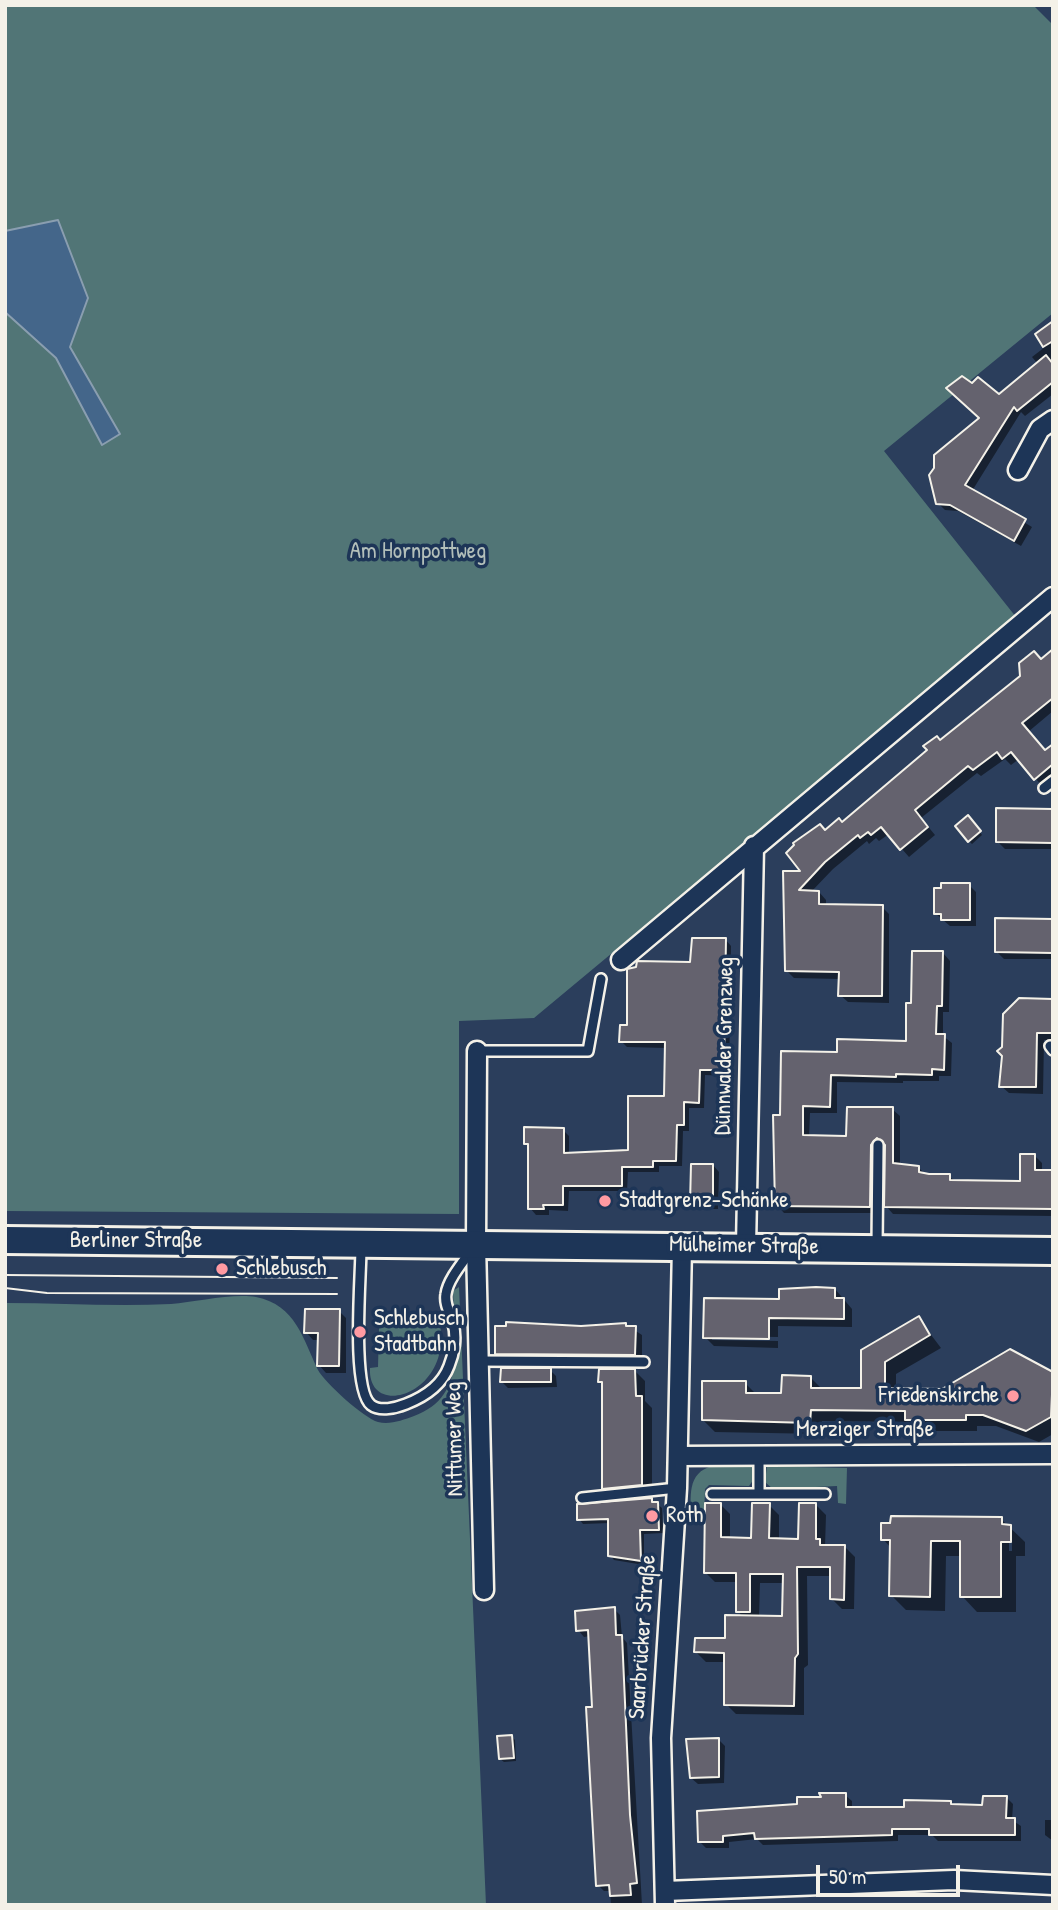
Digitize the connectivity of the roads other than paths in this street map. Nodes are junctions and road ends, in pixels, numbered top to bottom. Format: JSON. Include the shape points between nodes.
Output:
{"nodes":[{"id":1,"x":1053,"y":420,"type":"edge"},
{"id":2,"x":1018,"y":470,"type":"dead end"},
{"id":3,"x":1053,"y":597,"type":"edge"},
{"id":4,"x":1053,"y":781,"type":"edge"},
{"id":5,"x":1044,"y":788,"type":"dead end"},
{"id":6,"x":754,"y":846,"type":"junction"},
{"id":7,"x":621,"y":960,"type":"dead end"},
{"id":8,"x":601,"y":979,"type":"dead end"},
{"id":9,"x":477,"y":1051,"type":"joint"},
{"id":10,"x":878,"y":1145,"type":"dead end"},
{"id":11,"x":5,"y":1240,"type":"edge"},
{"id":12,"x":435,"y":1243,"type":"joint"},
{"id":13,"x":476,"y":1244,"type":"junction"},
{"id":14,"x":682,"y":1246,"type":"junction"},
{"id":15,"x":746,"y":1246,"type":"junction"},
{"id":16,"x":877,"y":1248,"type":"junction"},
{"id":17,"x":1053,"y":1251,"type":"edge"},
{"id":18,"x":361,"y":1252,"type":"junction"},
{"id":19,"x":478,"y":1361,"type":"junction"},
{"id":20,"x":644,"y":1362,"type":"dead end"},
{"id":21,"x":1053,"y":1454,"type":"edge"},
{"id":22,"x":760,"y":1455,"type":"junction"},
{"id":23,"x":678,"y":1456,"type":"junction"},
{"id":24,"x":677,"y":1488,"type":"junction"},
{"id":25,"x":712,"y":1494,"type":"dead end"},
{"id":26,"x":759,"y":1494,"type":"junction"},
{"id":27,"x":825,"y":1494,"type":"dead end"},
{"id":28,"x":582,"y":1498,"type":"dead end"},
{"id":29,"x":484,"y":1591,"type":"dead end"},
{"id":30,"x":1053,"y":1885,"type":"edge"},
{"id":31,"x":665,"y":1898,"type":"edge"}],
"edges":[{"from":1,"to":2,"type":"street","via":[[1040,429]]},
{"from":3,"to":6,"type":"street"},
{"from":4,"to":5,"type":"lane"},
{"from":6,"to":7,"type":"street"},
{"from":6,"to":15,"type":"street","name":"Dünnwalder Grenzweg"},
{"from":8,"to":9,"type":"lane","via":[[588,1051]]},
{"from":9,"to":13,"type":"street"},
{"from":10,"to":16,"type":"lane"},
{"from":11,"to":18,"type":"main road","name":"Berliner Straße"},
{"from":12,"to":13,"type":"main road","name":"Mülheimer Straße"},
{"from":12,"to":18,"type":"main road","name":"Berliner Straße"},
{"from":13,"to":14,"type":"main road","name":"Mülheimer Straße"},
{"from":13,"to":18,"type":"lane","via":[[446,1292],[454,1326],[449,1368],[420,1399],[397,1408],[373,1407],[361,1391]]},
{"from":13,"to":19,"type":"street","name":"Nittumer Weg"},
{"from":14,"to":15,"type":"main road","name":"Mülheimer Straße"},
{"from":14,"to":23,"type":"street","name":"Saarbrücker Straße"},
{"from":15,"to":16,"type":"main road","name":"Mülheimer Straße"},
{"from":16,"to":17,"type":"main road","name":"Mülheimer Straße"},
{"from":19,"to":20,"type":"lane"},
{"from":19,"to":29,"type":"street","name":"Nittumer Weg"},
{"from":21,"to":22,"type":"street","name":"Merziger Straße"},
{"from":22,"to":23,"type":"street","name":"Merziger Straße"},
{"from":22,"to":26,"type":"lane"},
{"from":23,"to":24,"type":"street","name":"Saarbrücker Straße"},
{"from":24,"to":28,"type":"lane"},
{"from":24,"to":31,"type":"street","name":"Saarbrücker Straße","via":[[661,1738]]},
{"from":25,"to":26,"type":"lane"},
{"from":26,"to":27,"type":"lane"},
{"from":30,"to":31,"type":"street","via":[[954,1880]]}]}
